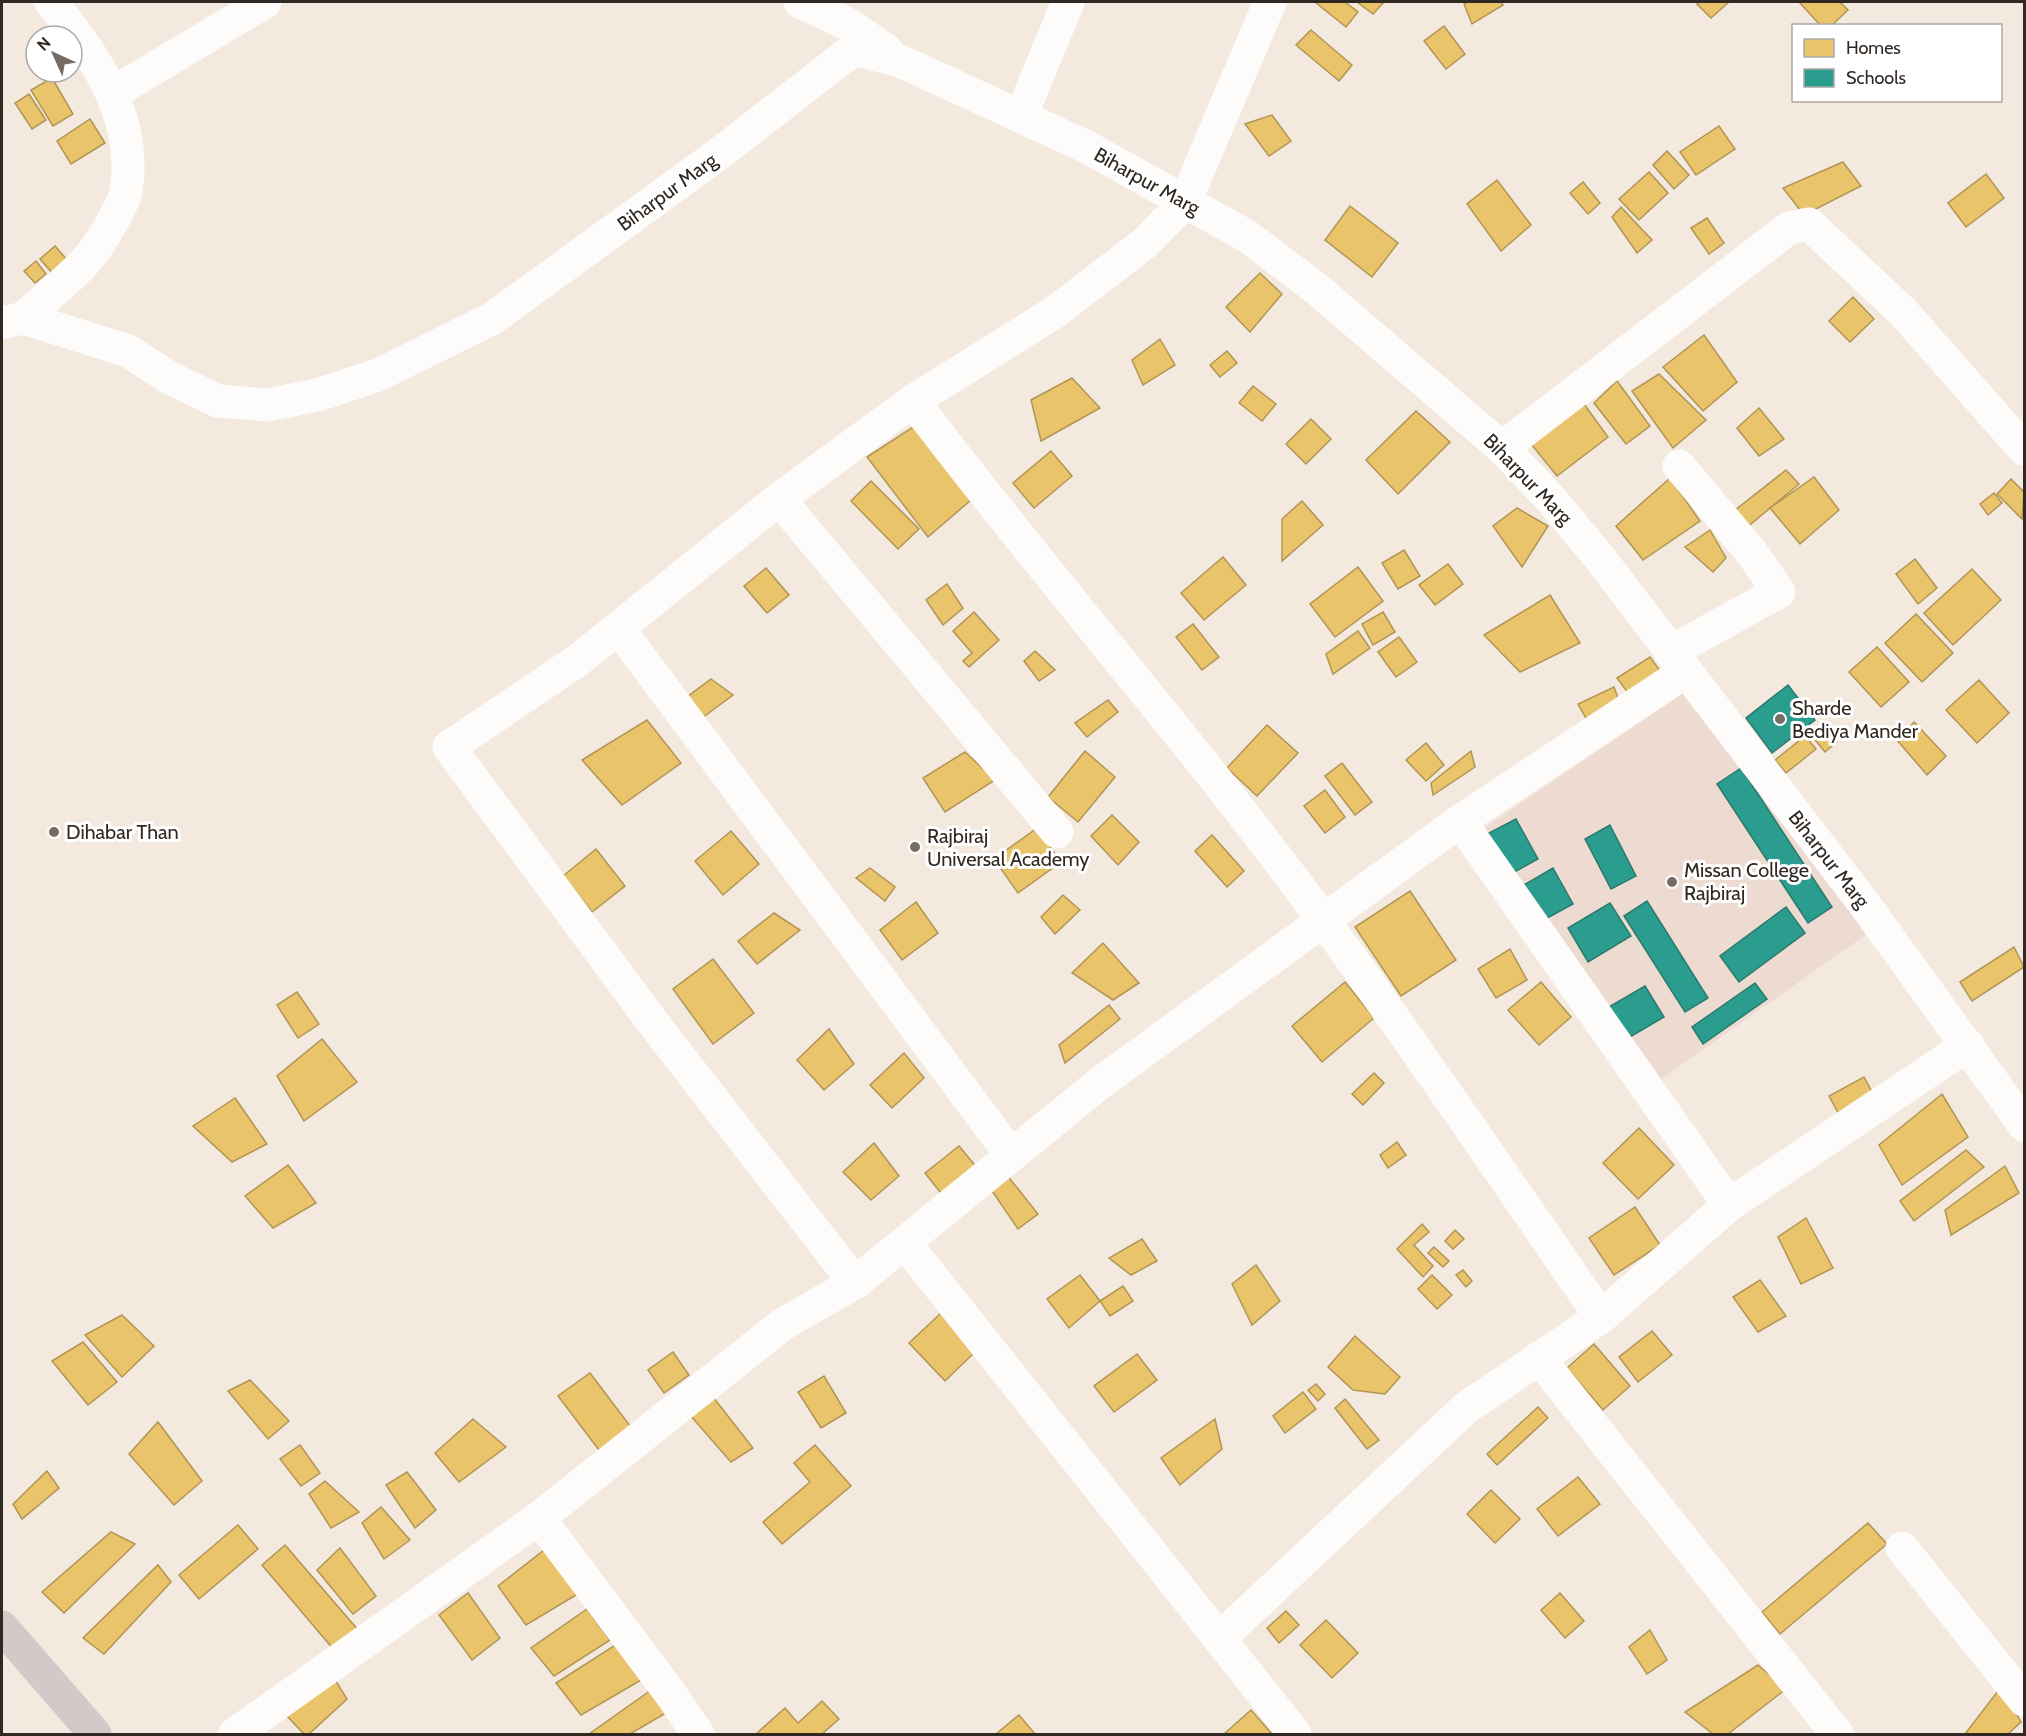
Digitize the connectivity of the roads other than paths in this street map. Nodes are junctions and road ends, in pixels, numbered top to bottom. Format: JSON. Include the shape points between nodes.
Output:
{"nodes":[{"id":1,"x":51,"y":2,"type":"edge"},
{"id":2,"x":265,"y":2,"type":"edge"},
{"id":3,"x":800,"y":2,"type":"edge"},
{"id":4,"x":1068,"y":2,"type":"edge"},
{"id":5,"x":1270,"y":2,"type":"edge"},
{"id":6,"x":900,"y":61,"type":"junction"},
{"id":7,"x":113,"y":93,"type":"junction"},
{"id":8,"x":1021,"y":116,"type":"junction"},
{"id":9,"x":1185,"y":202,"type":"junction"},
{"id":10,"x":13,"y":320,"type":"edge"},
{"id":11,"x":913,"y":401,"type":"junction"},
{"id":12,"x":1502,"y":448,"type":"junction"},
{"id":13,"x":2025,"y":448,"type":"edge"},
{"id":14,"x":1679,"y":466,"type":"dead end"},
{"id":15,"x":778,"y":499,"type":"junction"},
{"id":16,"x":619,"y":629,"type":"junction"},
{"id":17,"x":1677,"y":662,"type":"junction"},
{"id":18,"x":1461,"y":821,"type":"junction"},
{"id":19,"x":1057,"y":832,"type":"dead end"},
{"id":20,"x":1324,"y":920,"type":"junction"},
{"id":21,"x":1968,"y":1045,"type":"junction"},
{"id":22,"x":2025,"y":1125,"type":"edge"},
{"id":23,"x":1011,"y":1155,"type":"junction"},
{"id":24,"x":1729,"y":1205,"type":"junction"},
{"id":25,"x":905,"y":1243,"type":"junction"},
{"id":26,"x":855,"y":1283,"type":"junction"},
{"id":27,"x":1601,"y":1317,"type":"junction"},
{"id":28,"x":1539,"y":1358,"type":"junction"},
{"id":29,"x":539,"y":1518,"type":"junction"},
{"id":30,"x":1902,"y":1548,"type":"dead end"},
{"id":31,"x":2,"y":1627,"type":"edge"},
{"id":32,"x":1220,"y":1638,"type":"junction"},
{"id":33,"x":2025,"y":1700,"type":"edge"},
{"id":34,"x":95,"y":1734,"type":"edge"},
{"id":35,"x":235,"y":1734,"type":"edge"},
{"id":36,"x":698,"y":1734,"type":"edge"},
{"id":37,"x":1295,"y":1734,"type":"edge"},
{"id":38,"x":1837,"y":1734,"type":"edge"}],
"edges":[{"from":1,"to":7,"type":"street","via":[[70,24]]},
{"from":2,"to":7,"type":"street"},
{"from":3,"to":6,"type":"street","via":[[850,25]]},
{"from":4,"to":8,"type":"street"},
{"from":5,"to":9,"type":"street"},
{"from":6,"to":8,"type":"street","name":"Biharpur Marg"},
{"from":6,"to":10,"type":"street","name":"Biharpur Marg","via":[[854,49],[720,153],[493,318],[378,375],[321,394],[268,405],[218,401],[170,378],[128,351]]},
{"from":7,"to":10,"type":"street","via":[[128,142],[126,193],[93,252]]},
{"from":8,"to":9,"type":"street","name":"Biharpur Marg","via":[[1085,146]]},
{"from":9,"to":11,"type":"street","via":[[1145,243],[1055,312]]},
{"from":9,"to":12,"type":"street","name":"Biharpur Marg","via":[[1247,236],[1317,289]]},
{"from":11,"to":15,"type":"street"},
{"from":11,"to":20,"type":"street","via":[[1185,739]]},
{"from":12,"to":13,"type":"street","via":[[1789,228],[1809,224],[1902,311]]},
{"from":12,"to":17,"type":"street","name":"Biharpur Marg","via":[[1599,556]]},
{"from":14,"to":17,"type":"street","via":[[1752,553],[1779,592]]},
{"from":15,"to":16,"type":"street"},
{"from":15,"to":19,"type":"street"},
{"from":16,"to":23,"type":"street"},
{"from":16,"to":26,"type":"street","via":[[449,747],[654,1024]]},
{"from":17,"to":18,"type":"street"},
{"from":17,"to":21,"type":"street","name":"Biharpur Marg"},
{"from":18,"to":20,"type":"street"},
{"from":18,"to":24,"type":"street"},
{"from":20,"to":23,"type":"street","via":[[1100,1083]]},
{"from":20,"to":27,"type":"street"},
{"from":21,"to":22,"type":"street","name":"Biharpur Marg"},
{"from":21,"to":24,"type":"street"},
{"from":23,"to":25,"type":"street"},
{"from":24,"to":27,"type":"street"},
{"from":25,"to":26,"type":"street"},
{"from":25,"to":32,"type":"street"},
{"from":26,"to":29,"type":"street","via":[[783,1324]]},
{"from":27,"to":28,"type":"street"},
{"from":28,"to":32,"type":"street","via":[[1467,1407]]},
{"from":28,"to":38,"type":"street"},
{"from":29,"to":35,"type":"street"},
{"from":29,"to":36,"type":"street"},
{"from":30,"to":33,"type":"street"},
{"from":31,"to":34,"type":"main road"},
{"from":32,"to":37,"type":"street"}]}
